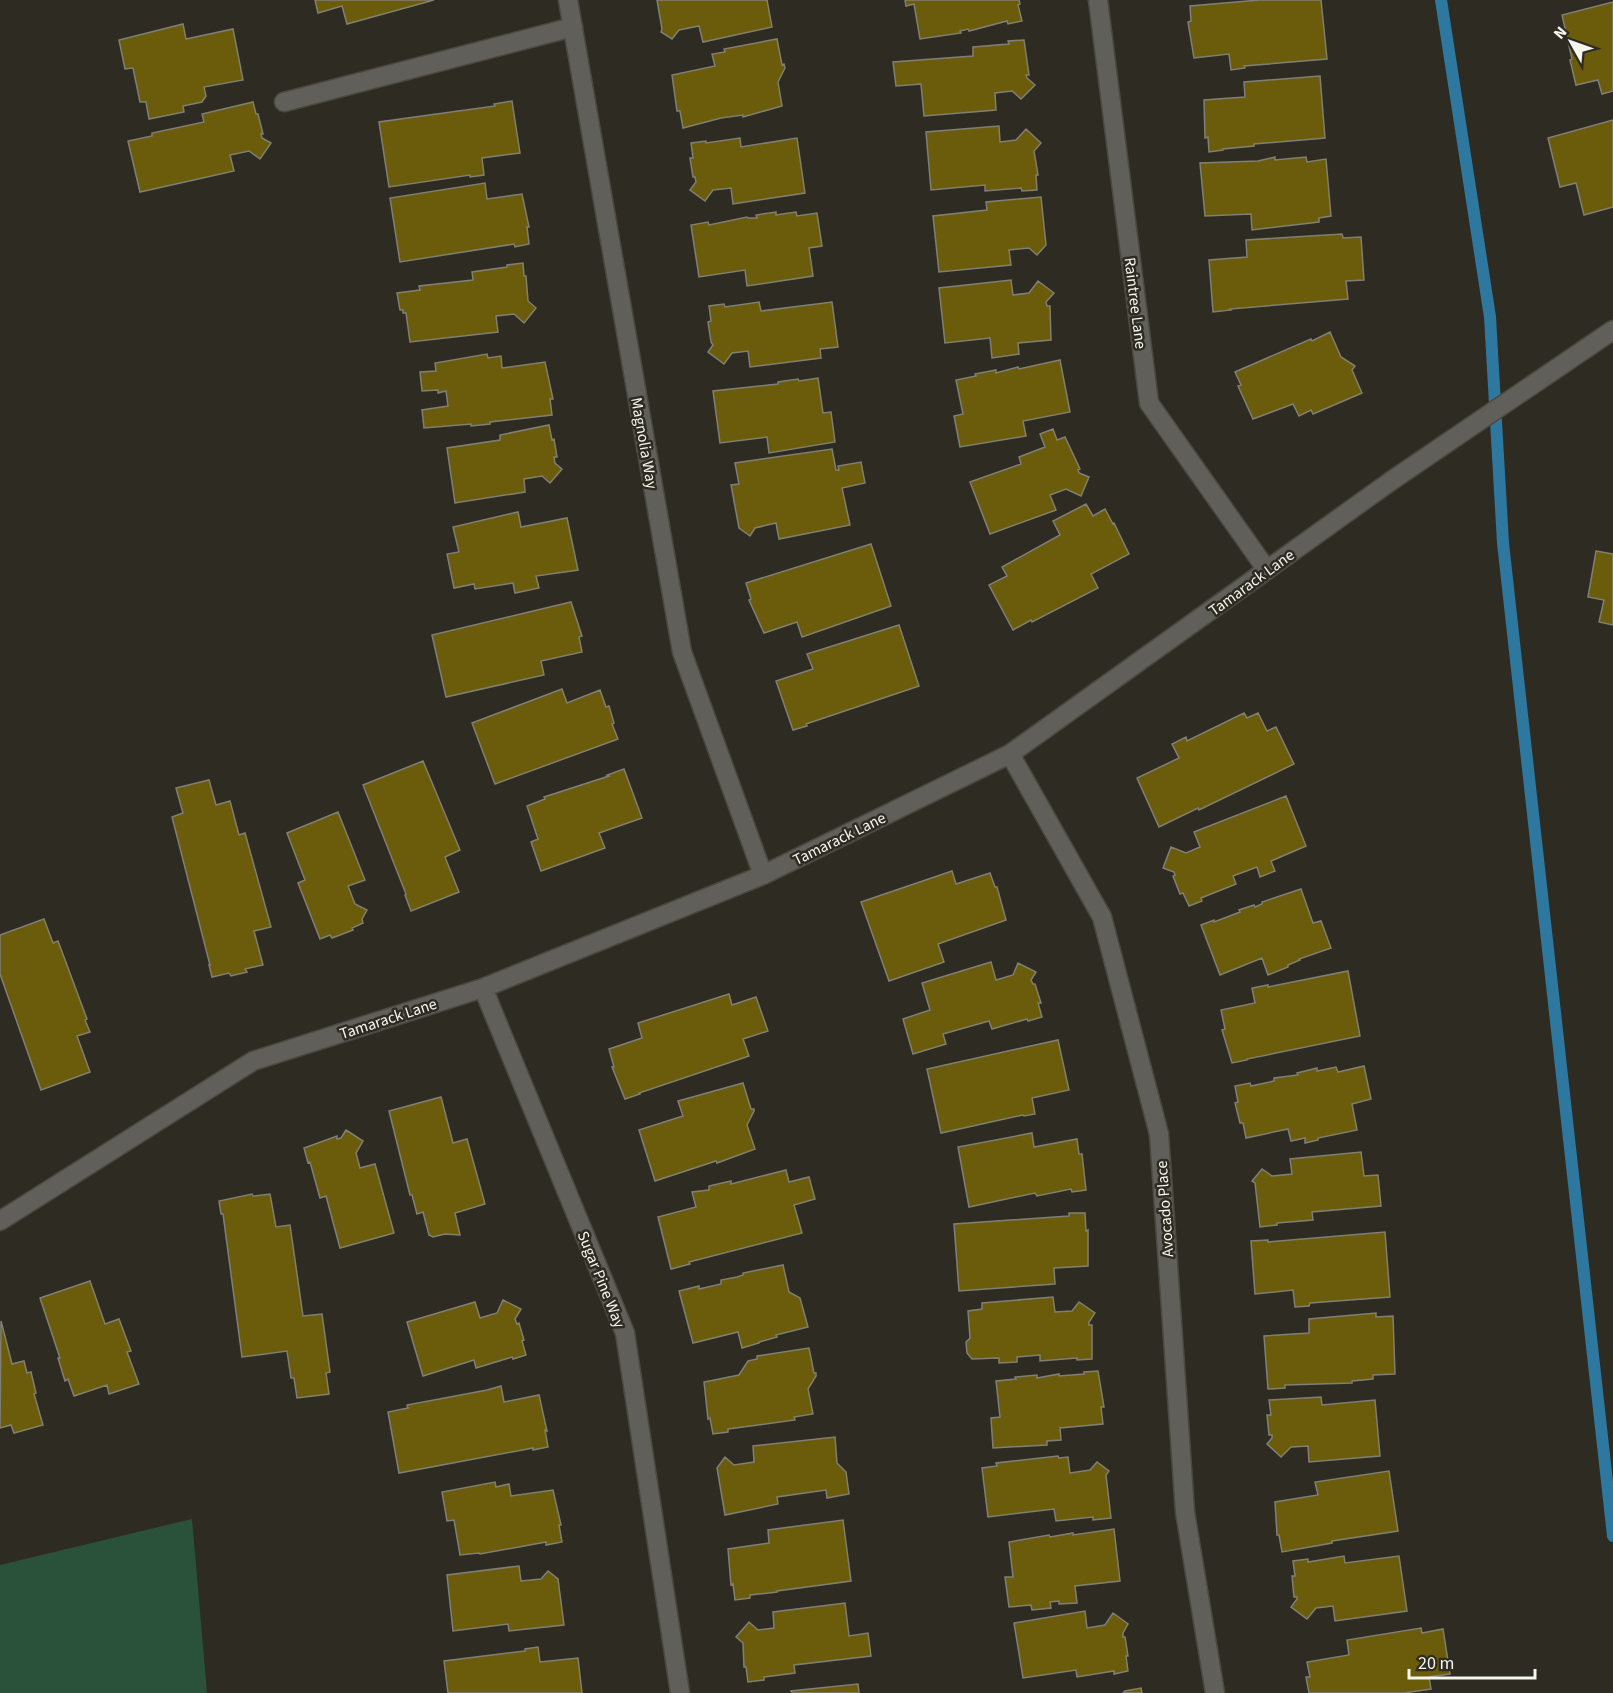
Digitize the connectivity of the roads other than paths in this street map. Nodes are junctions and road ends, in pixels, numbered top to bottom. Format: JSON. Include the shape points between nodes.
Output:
{"nodes":[{"id":1,"x":568,"y":0,"type":"edge"},
{"id":2,"x":1098,"y":0,"type":"edge"},
{"id":3,"x":573,"y":27,"type":"junction"},
{"id":4,"x":284,"y":102,"type":"dead end"},
{"id":5,"x":1613,"y":330,"type":"edge"},
{"id":6,"x":1267,"y":570,"type":"junction"},
{"id":7,"x":1010,"y":754,"type":"junction"},
{"id":8,"x":763,"y":875,"type":"junction"},
{"id":9,"x":483,"y":988,"type":"junction"},
{"id":10,"x":0,"y":1221,"type":"edge"},
{"id":11,"x":680,"y":1693,"type":"edge"},
{"id":12,"x":1215,"y":1693,"type":"edge"}],
"edges":[{"from":1,"to":3,"type":"street","name":"Magnolia Way"},
{"from":2,"to":6,"type":"street","name":"Raintree Lane","via":[[1149,403]]},
{"from":3,"to":4,"type":"street"},
{"from":3,"to":8,"type":"street","name":"Magnolia Way","via":[[682,652]]},
{"from":5,"to":6,"type":"street","name":"Tamarack Lane"},
{"from":6,"to":7,"type":"street","name":"Tamarack Lane"},
{"from":7,"to":8,"type":"street","name":"Tamarack Lane"},
{"from":7,"to":12,"type":"street","name":"Avocado Place","via":[[1102,917],[1159,1134],[1185,1512]]},
{"from":8,"to":9,"type":"street","name":"Tamarack Lane"},
{"from":9,"to":10,"type":"street","name":"Tamarack Lane","via":[[253,1061]]},
{"from":9,"to":11,"type":"street","name":"Sugar Pine Way","via":[[625,1333]]}]}
